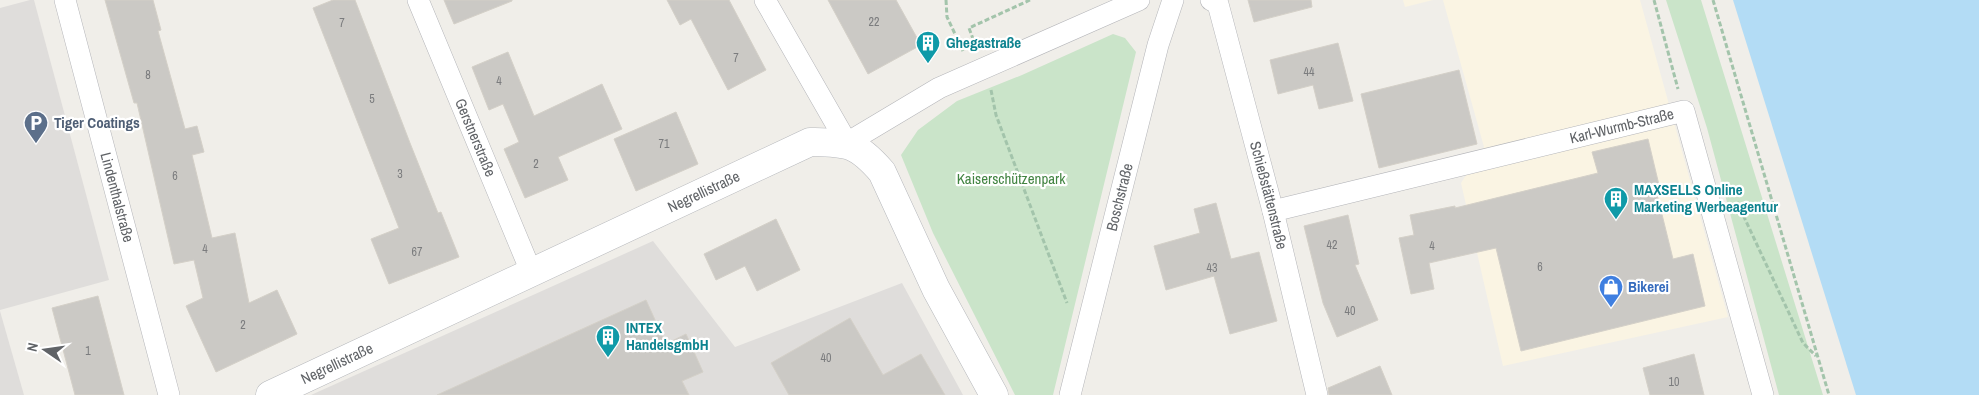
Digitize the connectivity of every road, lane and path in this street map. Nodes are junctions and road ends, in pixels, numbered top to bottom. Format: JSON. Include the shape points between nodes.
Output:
{"nodes":[{"id":1,"x":65,"y":0,"type":"edge"},
{"id":2,"x":418,"y":0,"type":"edge"},
{"id":3,"x":765,"y":0,"type":"edge"},
{"id":4,"x":946,"y":0,"type":"edge"},
{"id":5,"x":1030,"y":0,"type":"edge"},
{"id":6,"x":1139,"y":0,"type":"edge"},
{"id":7,"x":1173,"y":0,"type":"edge"},
{"id":8,"x":1211,"y":0,"type":"edge"},
{"id":9,"x":1654,"y":0,"type":"edge"},
{"id":10,"x":1712,"y":0,"type":"edge"},
{"id":11,"x":980,"y":70,"type":"junction"},
{"id":12,"x":1684,"y":111,"type":"junction"},
{"id":13,"x":847,"y":143,"type":"junction"},
{"id":14,"x":1735,"y":200,"type":"dead end"},
{"id":15,"x":1273,"y":211,"type":"junction"},
{"id":16,"x":532,"y":274,"type":"junction"},
{"id":17,"x":1083,"y":344,"type":"junction"},
{"id":18,"x":1817,"y":356,"type":"junction"},
{"id":19,"x":170,"y":395,"type":"edge"},
{"id":20,"x":270,"y":395,"type":"edge"},
{"id":21,"x":994,"y":395,"type":"edge"},
{"id":22,"x":1070,"y":395,"type":"edge"},
{"id":23,"x":1317,"y":395,"type":"edge"},
{"id":24,"x":1763,"y":395,"type":"edge"},
{"id":25,"x":1829,"y":395,"type":"edge"}],
"edges":[{"from":1,"to":19,"type":"street","name":"Lindenthalstraße"},
{"from":2,"to":16,"type":"street","name":"Gerstnerstraße"},
{"from":3,"to":13,"type":"street"},
{"from":4,"to":11,"type":"path","via":[[947,17],[964,54]]},
{"from":5,"to":11,"type":"path","via":[[970,28]]},
{"from":6,"to":11,"type":"street"},
{"from":7,"to":17,"type":"street","name":"Boschstraße","via":[[1158,45]]},
{"from":8,"to":15,"type":"street","name":"Schießstättenstraße","via":[[1218,4]]},
{"from":9,"to":12,"type":"path"},
{"from":10,"to":18,"type":"path"},
{"from":11,"to":13,"type":"street","via":[[938,88]]},
{"from":11,"to":17,"type":"path","via":[[990,88],[996,115]]},
{"from":12,"to":15,"type":"street","name":"Karl-Wurmb-Straße"},
{"from":12,"to":24,"type":"street","name":"Karl-Wurmb-Straße"},
{"from":13,"to":16,"type":"main road","name":"Negrellistraße","via":[[810,142]]},
{"from":13,"to":21,"type":"main road","via":[[868,156],[882,172],[936,289]]},
{"from":14,"to":18,"type":"path","via":[[1803,343]]},
{"from":15,"to":23,"type":"street","name":"Schießstättenstraße"},
{"from":16,"to":20,"type":"main road","name":"Negrellistraße"},
{"from":17,"to":22,"type":"street","name":"Boschstraße"},
{"from":18,"to":25,"type":"path"}]}
